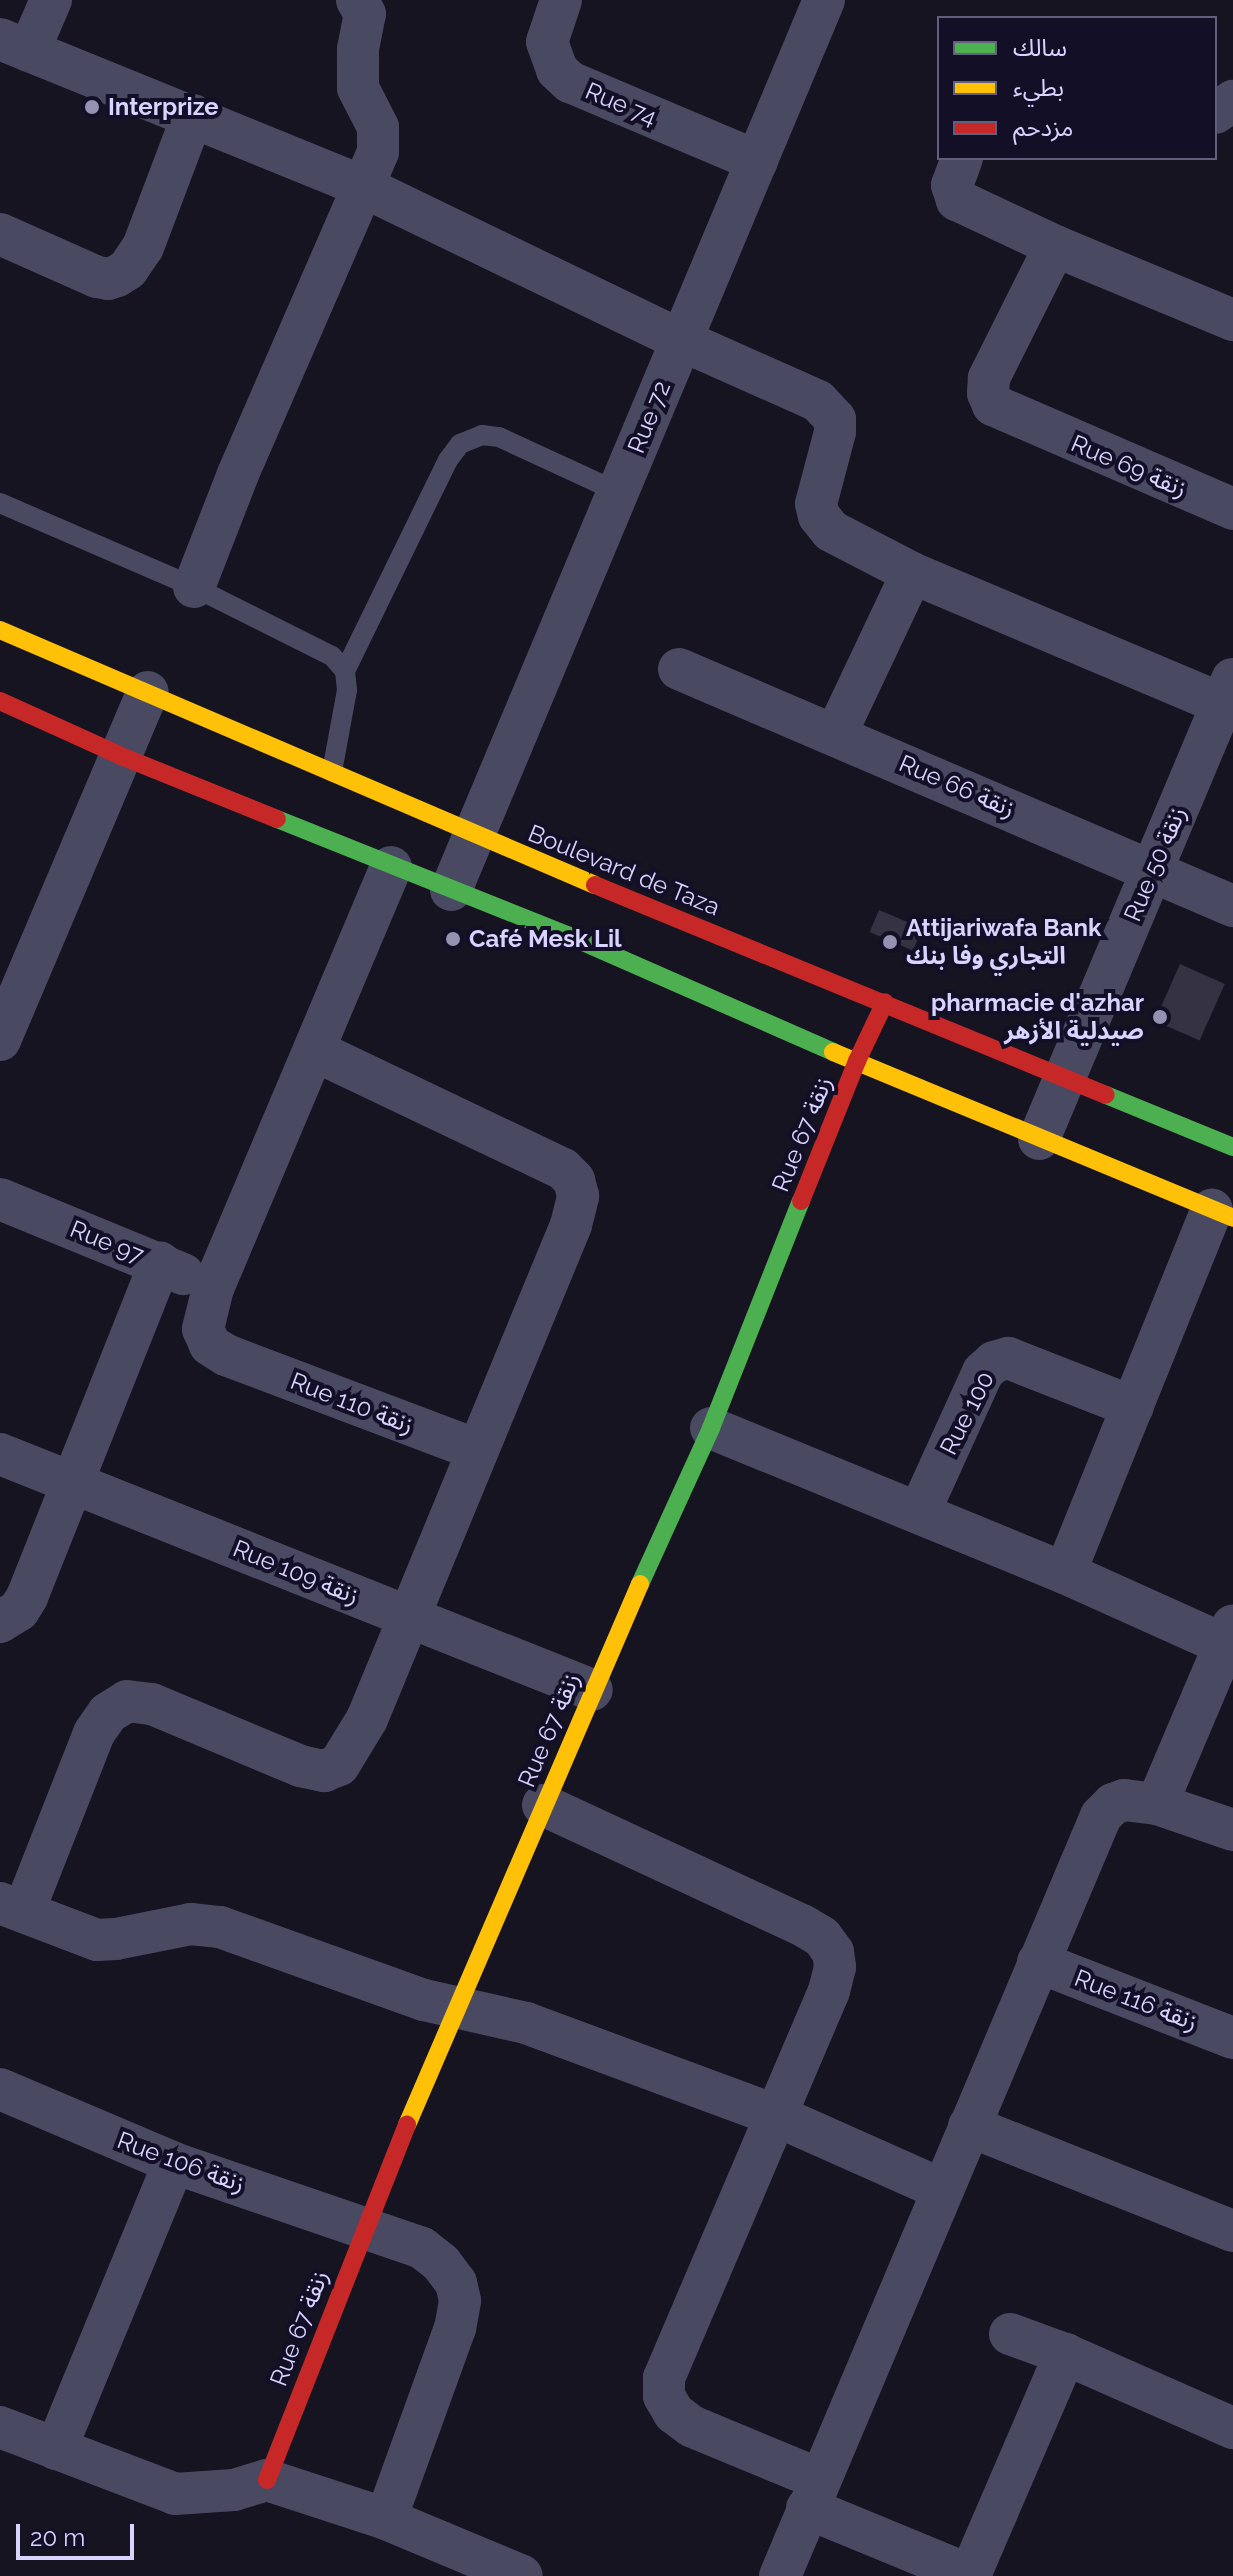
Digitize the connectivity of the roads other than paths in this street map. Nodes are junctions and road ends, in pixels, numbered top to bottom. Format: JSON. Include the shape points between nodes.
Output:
{"nodes":[{"id":1,"x":51,"y":0,"type":"edge"},
{"id":2,"x":357,"y":0,"type":"edge"},
{"id":3,"x":561,"y":0,"type":"edge"},
{"id":4,"x":824,"y":0,"type":"edge"},
{"id":5,"x":14,"y":45,"type":"edge"},
{"id":6,"x":193,"y":115,"type":"junction"},
{"id":7,"x":961,"y":160,"type":"edge"},
{"id":8,"x":757,"y":161,"type":"junction"},
{"id":9,"x":364,"y":187,"type":"junction"},
{"id":10,"x":0,"y":234,"type":"edge"},
{"id":11,"x":1055,"y":246,"type":"junction"},
{"id":12,"x":1233,"y":320,"type":"edge"},
{"id":13,"x":681,"y":340,"type":"junction"},
{"id":14,"x":618,"y":492,"type":"junction"},
{"id":15,"x":0,"y":503,"type":"edge"},
{"id":16,"x":1233,"y":509,"type":"edge"},
{"id":17,"x":912,"y":573,"type":"junction"},
{"id":18,"x":194,"y":587,"type":"junction"},
{"id":19,"x":0,"y":630,"type":"edge"},
{"id":20,"x":679,"y":669,"type":"dead end"},
{"id":21,"x":345,"y":671,"type":"junction"},
{"id":22,"x":1228,"y":690,"type":"edge"},
{"id":23,"x":148,"y":692,"type":"junction"},
{"id":24,"x":0,"y":701,"type":"edge"},
{"id":25,"x":836,"y":734,"type":"junction"},
{"id":26,"x":121,"y":756,"type":"junction"},
{"id":27,"x":332,"y":772,"type":"junction"},
{"id":28,"x":475,"y":836,"type":"junction"},
{"id":29,"x":391,"y":867,"type":"junction"},
{"id":30,"x":1152,"y":872,"type":"junction"},
{"id":31,"x":451,"y":890,"type":"junction"},
{"id":32,"x":1233,"y":906,"type":"edge"},
{"id":33,"x":885,"y":1002,"type":"junction"},
{"id":34,"x":0,"y":1040,"type":"edge"},
{"id":35,"x":314,"y":1050,"type":"junction"},
{"id":36,"x":857,"y":1061,"type":"junction"},
{"id":37,"x":1065,"y":1078,"type":"junction"},
{"id":38,"x":1039,"y":1139,"type":"junction"},
{"id":39,"x":1233,"y":1147,"type":"edge"},
{"id":40,"x":0,"y":1199,"type":"edge"},
{"id":41,"x":1223,"y":1214,"type":"edge"},
{"id":42,"x":160,"y":1263,"type":"junction"},
{"id":43,"x":213,"y":1288,"type":"junction"},
{"id":44,"x":1133,"y":1407,"type":"junction"},
{"id":45,"x":711,"y":1428,"type":"junction"},
{"id":46,"x":478,"y":1450,"type":"junction"},
{"id":47,"x":0,"y":1454,"type":"edge"},
{"id":48,"x":71,"y":1481,"type":"junction"},
{"id":49,"x":919,"y":1513,"type":"junction"},
{"id":50,"x":1065,"y":1573,"type":"junction"},
{"id":51,"x":409,"y":1619,"type":"junction"},
{"id":52,"x":0,"y":1622,"type":"edge"},
{"id":53,"x":1229,"y":1635,"type":"edge"},
{"id":54,"x":592,"y":1690,"type":"junction"},
{"id":55,"x":1157,"y":1804,"type":"junction"},
{"id":56,"x":543,"y":1805,"type":"junction"},
{"id":57,"x":1233,"y":1830,"type":"edge"},
{"id":58,"x":12,"y":1907,"type":"edge"},
{"id":59,"x":1038,"y":1962,"type":"junction"},
{"id":60,"x":458,"y":2009,"type":"junction"},
{"id":61,"x":1233,"y":2038,"type":"edge"},
{"id":62,"x":0,"y":2089,"type":"edge"},
{"id":63,"x":777,"y":2116,"type":"junction"},
{"id":64,"x":969,"y":2126,"type":"junction"},
{"id":65,"x":174,"y":2163,"type":"junction"},
{"id":66,"x":941,"y":2189,"type":"junction"},
{"id":67,"x":364,"y":2227,"type":"junction"},
{"id":68,"x":1233,"y":2231,"type":"edge"},
{"id":69,"x":1010,"y":2334,"type":"dead end"},
{"id":70,"x":1065,"y":2354,"type":"junction"},
{"id":71,"x":0,"y":2427,"type":"edge"},
{"id":72,"x":1233,"y":2428,"type":"edge"},
{"id":73,"x":56,"y":2449,"type":"junction"},
{"id":74,"x":267,"y":2480,"type":"junction"},
{"id":75,"x":813,"y":2493,"type":"junction"},
{"id":76,"x":386,"y":2519,"type":"junction"},
{"id":77,"x":522,"y":2576,"type":"edge"},
{"id":78,"x":780,"y":2576,"type":"edge"},
{"id":79,"x":971,"y":2576,"type":"edge"}],
"edges":[{"from":1,"to":5,"type":"street"},
{"from":2,"to":9,"type":"street","via":[[365,14],[358,88],[380,138]]},
{"from":3,"to":8,"type":"street","name":"Rue 74","via":[[547,42],[557,70],[570,82]]},
{"from":4,"to":8,"type":"street","name":"Rue 72"},
{"from":5,"to":6,"type":"street"},
{"from":6,"to":9,"type":"street"},
{"from":6,"to":10,"type":"street","via":[[143,247],[117,276],[97,277]]},
{"from":7,"to":11,"type":"street","via":[[952,185],[957,200]]},
{"from":8,"to":13,"type":"street","name":"Rue 72"},
{"from":9,"to":13,"type":"street"},
{"from":9,"to":18,"type":"street"},
{"from":11,"to":12,"type":"street"},
{"from":11,"to":16,"type":"street","name":"Rue 69 زنقة","via":[[989,378],[993,405]]},
{"from":13,"to":14,"type":"street","name":"Rue 72"},
{"from":13,"to":17,"type":"street","via":[[789,385],[827,410],[835,419],[835,432],[821,476],[819,516],[831,531]]},
{"from":14,"to":21,"type":"lane","via":[[499,437],[482,435],[460,444]]},
{"from":14,"to":28,"type":"street","name":"Rue 72"},
{"from":15,"to":18,"type":"lane"},
{"from":17,"to":22,"type":"street"},
{"from":17,"to":25,"type":"street"},
{"from":18,"to":21,"type":"lane","via":[[310,643]]},
{"from":19,"to":23,"type":"street","name":"Boulevard de Taza"},
{"from":20,"to":25,"type":"street","name":"Rue 66 زنقة"},
{"from":21,"to":27,"type":"lane","via":[[346,710]]},
{"from":22,"to":30,"type":"street","name":"Rue 50 زنقة"},
{"from":23,"to":26,"type":"street"},
{"from":23,"to":27,"type":"street","name":"Boulevard de Taza"},
{"from":24,"to":26,"type":"street"},
{"from":25,"to":30,"type":"street","name":"Rue 66 زنقة"},
{"from":26,"to":29,"type":"street"},
{"from":26,"to":34,"type":"street"},
{"from":27,"to":28,"type":"street","name":"Boulevard de Taza"},
{"from":28,"to":31,"type":"street","name":"Rue 72"},
{"from":28,"to":33,"type":"street","name":"Boulevard de Taza"},
{"from":29,"to":31,"type":"street"},
{"from":29,"to":35,"type":"street"},
{"from":30,"to":32,"type":"street","name":"Rue 66 زنقة"},
{"from":30,"to":37,"type":"street","name":"Rue 50 زنقة"},
{"from":31,"to":36,"type":"street"},
{"from":33,"to":36,"type":"street","name":"Rue 67 زنقة"},
{"from":33,"to":37,"type":"street","name":"Boulevard de Taza"},
{"from":35,"to":43,"type":"street"},
{"from":35,"to":46,"type":"street","via":[[563,1169],[574,1180],[578,1196],[571,1225]]},
{"from":36,"to":38,"type":"street"},
{"from":36,"to":45,"type":"street","name":"Rue 67 زنقة"},
{"from":37,"to":38,"type":"street","name":"Rue 50 زنقة"},
{"from":37,"to":39,"type":"street","name":"Boulevard de Taza"},
{"from":38,"to":41,"type":"street"},
{"from":40,"to":42,"type":"street","name":"Rue 97"},
{"from":41,"to":44,"type":"street"},
{"from":42,"to":43,"type":"street","name":"Rue 97"},
{"from":42,"to":48,"type":"street"},
{"from":43,"to":46,"type":"street","name":"Rue 110 زنقة","via":[[203,1329],[210,1345],[226,1355]]},
{"from":44,"to":49,"type":"street","name":"Rue 100","via":[[1008,1358],[994,1362],[983,1372]]},
{"from":44,"to":50,"type":"street"},
{"from":45,"to":49,"type":"street"},
{"from":45,"to":54,"type":"street","name":"Rue 67 زنقة"},
{"from":46,"to":51,"type":"street"},
{"from":47,"to":48,"type":"street","name":"Rue 109 زنقة"},
{"from":48,"to":51,"type":"street","name":"Rue 109 زنقة"},
{"from":48,"to":52,"type":"street","via":[[27,1597],[19,1610]]},
{"from":49,"to":50,"type":"street"},
{"from":50,"to":53,"type":"street"},
{"from":51,"to":54,"type":"street","name":"Rue 109 زنقة"},
{"from":51,"to":58,"type":"street","via":[[356,1738],[339,1765],[324,1771],[300,1766],[152,1704],[127,1701],[108,1713]]},
{"from":53,"to":55,"type":"street"},
{"from":54,"to":56,"type":"street","name":"Rue 67 زنقة"},
{"from":55,"to":57,"type":"street"},
{"from":55,"to":59,"type":"street","via":[[1124,1800],[1101,1816]]},
{"from":56,"to":60,"type":"street","name":"Rue 67 زنقة"},
{"from":56,"to":63,"type":"street","via":[[822,1937],[833,1952],[835,1967],[829,1991]]},
{"from":58,"to":60,"type":"street","via":[[97,1940],[191,1924],[220,1927]]},
{"from":59,"to":61,"type":"street","name":"Rue 116 زنقة"},
{"from":59,"to":64,"type":"street"},
{"from":60,"to":63,"type":"street","via":[[526,2023]]},
{"from":60,"to":67,"type":"street","name":"Rue 67 زنقة"},
{"from":62,"to":65,"type":"street","name":"Rue 106 زنقة"},
{"from":63,"to":66,"type":"street"},
{"from":63,"to":75,"type":"street","via":[[674,2352],[664,2396],[691,2426]]},
{"from":64,"to":66,"type":"street"},
{"from":64,"to":68,"type":"street"},
{"from":65,"to":67,"type":"street","name":"Rue 106 زنقة"},
{"from":65,"to":73,"type":"street"},
{"from":66,"to":75,"type":"street"},
{"from":67,"to":74,"type":"street","name":"Rue 67 زنقة"},
{"from":67,"to":76,"type":"street","name":"Rue 106 زنقة","via":[[422,2248],[456,2283],[460,2301]]},
{"from":69,"to":70,"type":"street"},
{"from":70,"to":72,"type":"street"},
{"from":70,"to":79,"type":"street"},
{"from":71,"to":73,"type":"street"},
{"from":73,"to":74,"type":"street","via":[[175,2494],[234,2490]]},
{"from":74,"to":76,"type":"street"},
{"from":75,"to":78,"type":"street"},
{"from":75,"to":79,"type":"street"},
{"from":76,"to":77,"type":"street"}]}
